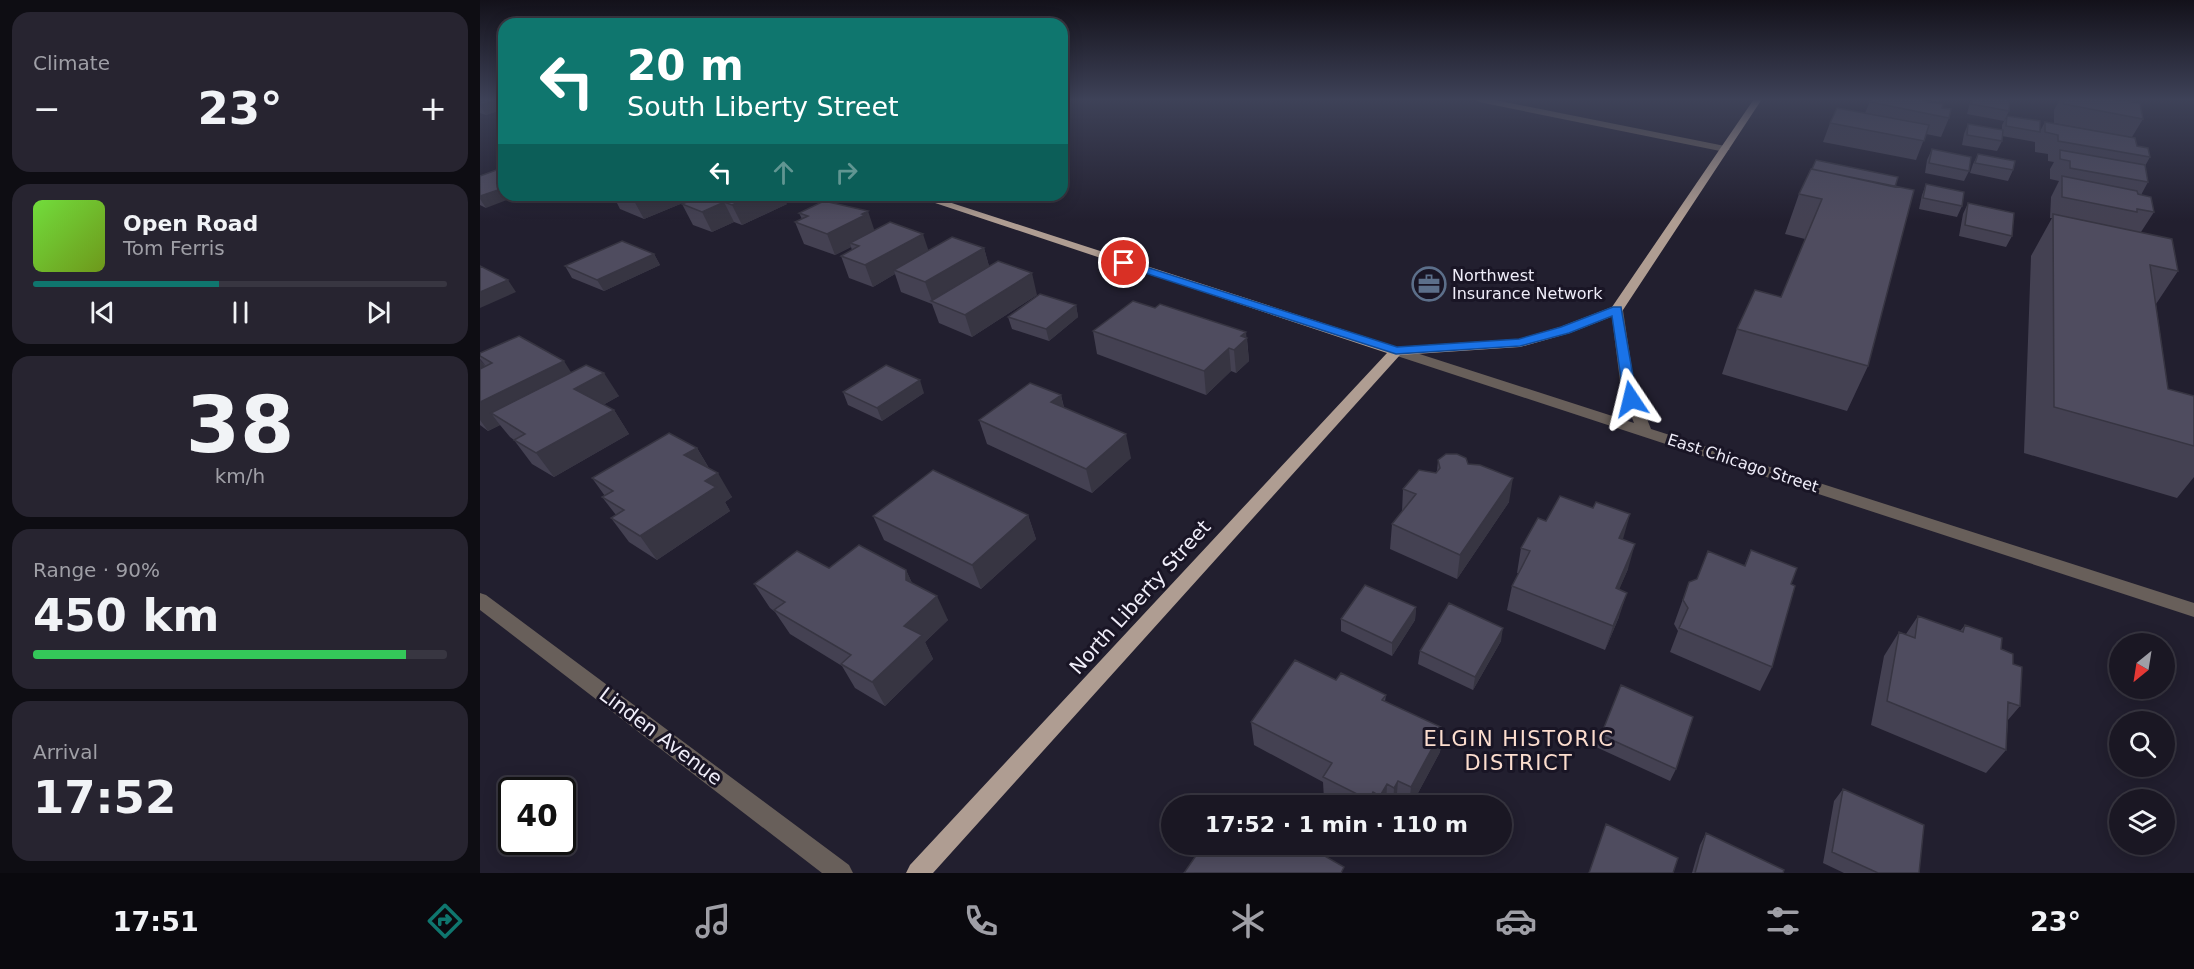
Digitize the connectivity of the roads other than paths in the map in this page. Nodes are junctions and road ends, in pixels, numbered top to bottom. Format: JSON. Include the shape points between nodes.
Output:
{"nodes":[{"id":1,"x":1679,"y":140,"type":"edge"},
{"id":2,"x":1731,"y":140,"type":"edge"},
{"id":3,"x":1725,"y":149,"type":"junction"},
{"id":4,"x":934,"y":201,"type":"edge"},
{"id":5,"x":1617,"y":310,"type":"junction"},
{"id":6,"x":1396,"y":351,"type":"junction"},
{"id":7,"x":1645,"y":431,"type":"junction"},
{"id":8,"x":480,"y":600,"type":"edge"},
{"id":9,"x":2194,"y":610,"type":"edge"},
{"id":10,"x":841,"y":873,"type":"edge"},
{"id":11,"x":918,"y":873,"type":"edge"}],
"edges":[{"from":1,"to":3,"type":"street"},
{"from":2,"to":3,"type":"main road"},
{"from":3,"to":5,"type":"main road"},
{"from":4,"to":6,"type":"main road","name":"East Chicago Street"},
{"from":5,"to":6,"type":"main road","via":[[1520,343]]},
{"from":5,"to":7,"type":"street","via":[[1628,389]]},
{"from":6,"to":7,"type":"street","name":"East Chicago Street"},
{"from":6,"to":11,"type":"main road","name":"North Liberty Street"},
{"from":7,"to":9,"type":"street","name":"East Chicago Street"},
{"from":8,"to":10,"type":"street","name":"Linden Avenue"}]}
